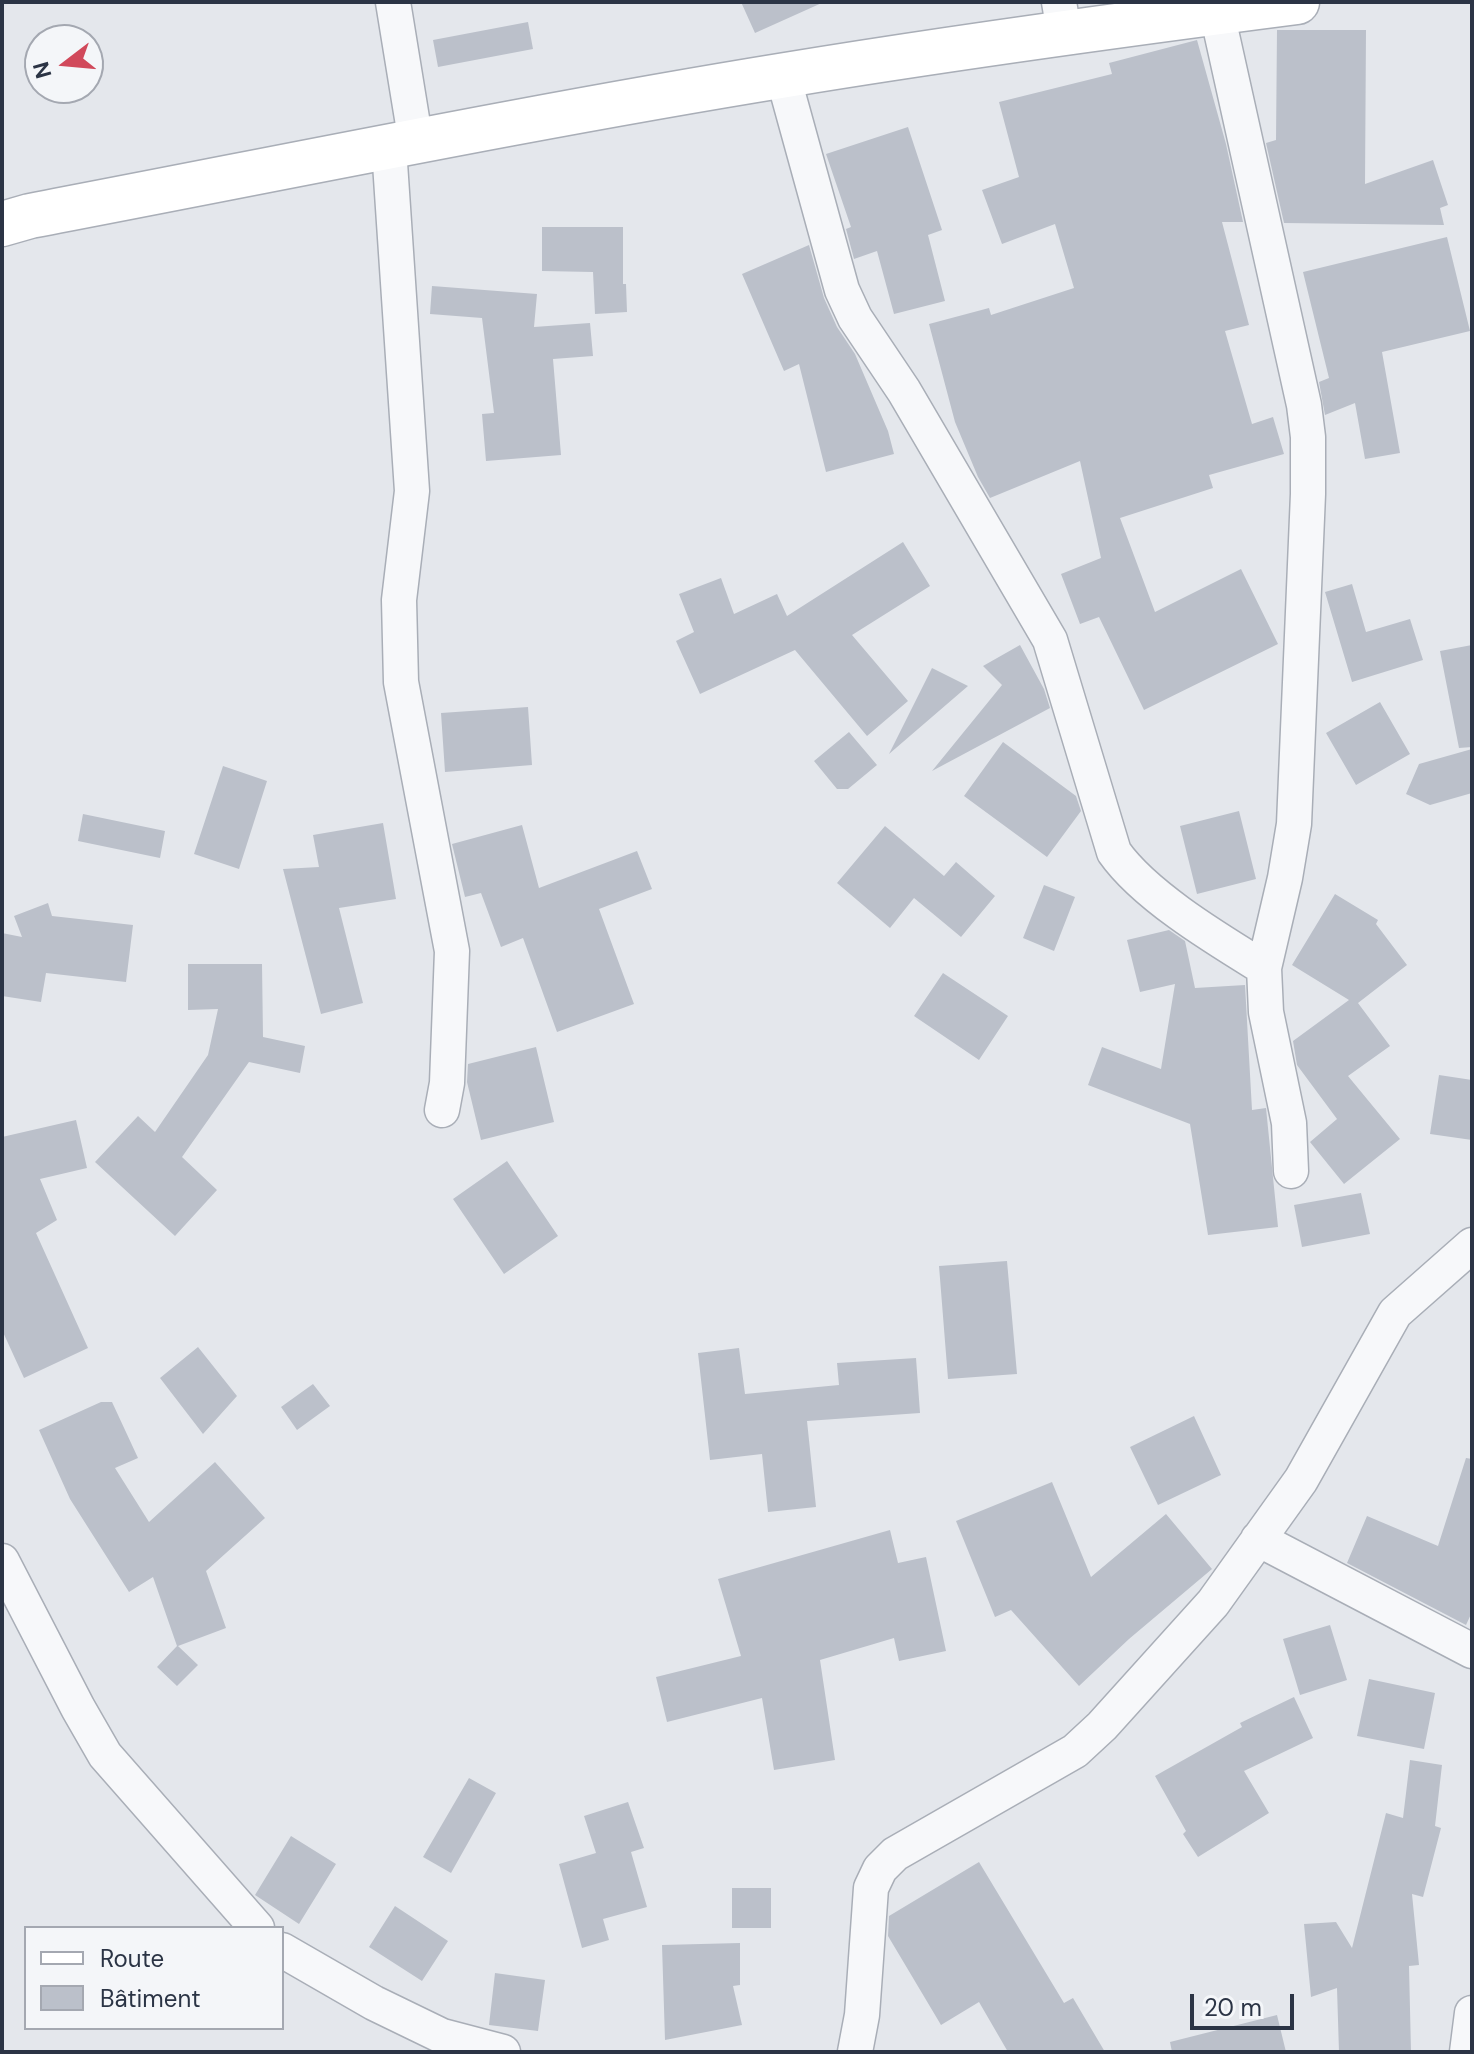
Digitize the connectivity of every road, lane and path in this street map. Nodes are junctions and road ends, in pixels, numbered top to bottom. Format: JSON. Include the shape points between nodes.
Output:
{"nodes":[{"id":1,"x":393,"y":2,"type":"edge"},
{"id":2,"x":1297,"y":2,"type":"edge"},
{"id":3,"x":1217,"y":13,"type":"junction"},
{"id":4,"x":1062,"y":17,"type":"edge"},
{"id":5,"x":783,"y":76,"type":"junction"},
{"id":6,"x":403,"y":145,"type":"junction"},
{"id":7,"x":2,"y":224,"type":"edge"},
{"id":8,"x":1264,"y":968,"type":"junction"},
{"id":9,"x":442,"y":1110,"type":"dead end"},
{"id":10,"x":1291,"y":1171,"type":"dead end"},
{"id":11,"x":1472,"y":1245,"type":"edge"},
{"id":12,"x":1258,"y":1539,"type":"junction"},
{"id":13,"x":2,"y":1561,"type":"edge"},
{"id":14,"x":1472,"y":1651,"type":"edge"},
{"id":15,"x":255,"y":1926,"type":"edge"},
{"id":16,"x":284,"y":1951,"type":"edge"},
{"id":17,"x":1472,"y":2013,"type":"edge"},
{"id":18,"x":503,"y":2052,"type":"edge"},
{"id":19,"x":855,"y":2052,"type":"edge"},
{"id":20,"x":1467,"y":2052,"type":"edge"}],
"edges":[{"from":1,"to":6,"type":"street"},
{"from":2,"to":3,"type":"main road"},
{"from":3,"to":4,"type":"main road"},
{"from":3,"to":8,"type":"street","via":[[1308,437],[1294,824]]},
{"from":4,"to":5,"type":"main road"},
{"from":5,"to":6,"type":"main road"},
{"from":5,"to":8,"type":"street","via":[[842,290],[1050,640],[1114,852],[1124,867],[1209,934]]},
{"from":6,"to":7,"type":"main road"},
{"from":6,"to":9,"type":"street","via":[[412,491],[399,600],[401,682],[452,951]]},
{"from":8,"to":10,"type":"street","via":[[1266,1012],[1289,1123]]},
{"from":11,"to":12,"type":"street","via":[[1395,1313],[1316,1457]]},
{"from":12,"to":14,"type":"street"},
{"from":12,"to":19,"type":"street","via":[[1213,1603],[1075,1751],[895,1854],[880,1869],[871,1888]]},
{"from":13,"to":15,"type":"street","via":[[105,1755]]},
{"from":16,"to":18,"type":"street","via":[[442,2036]]},
{"from":17,"to":20,"type":"street"}]}
